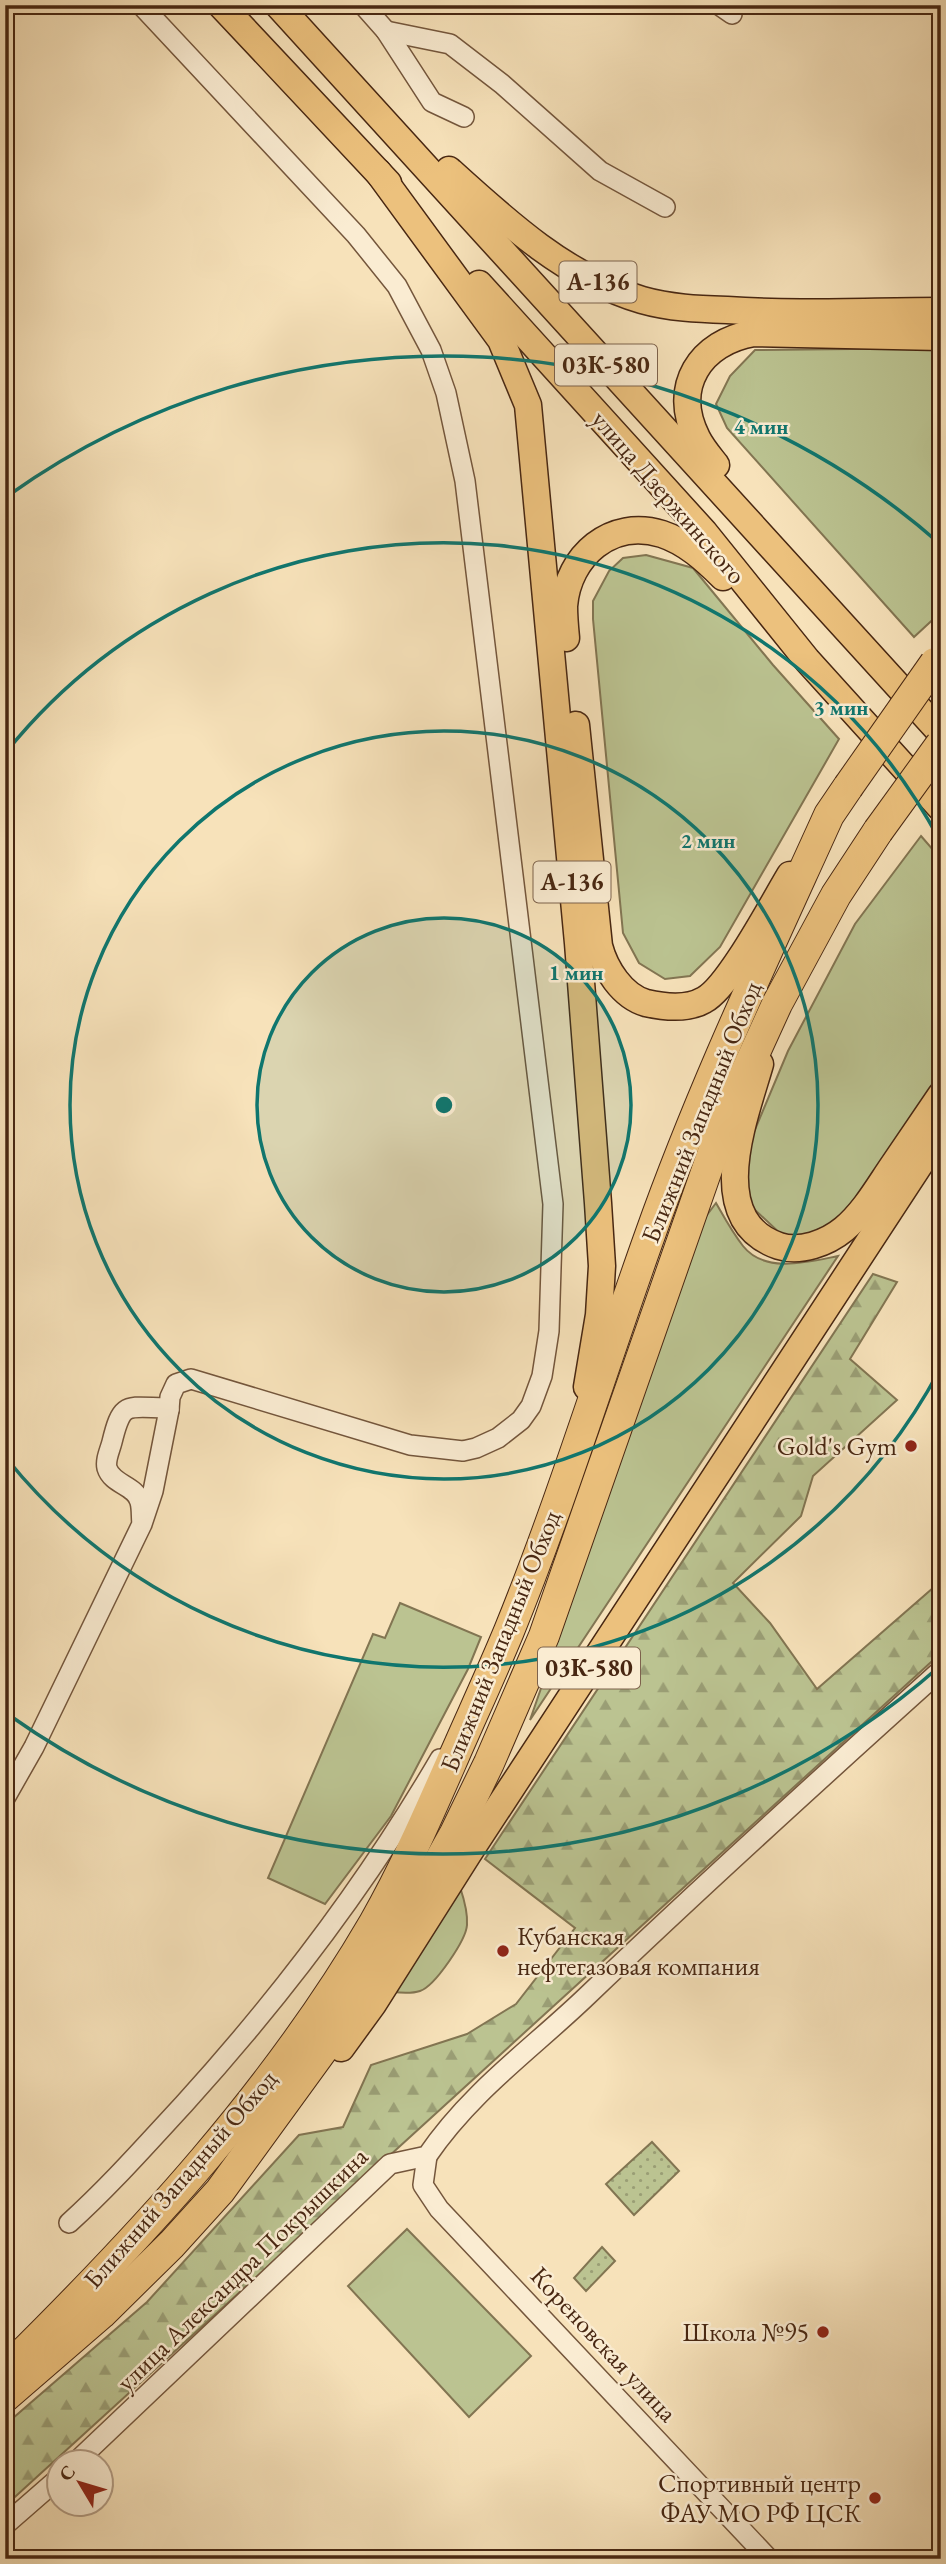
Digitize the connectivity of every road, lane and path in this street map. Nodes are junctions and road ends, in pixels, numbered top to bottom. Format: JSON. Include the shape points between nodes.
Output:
{"nodes":[{"id":1,"x":141,"y":5,"type":"edge"},
{"id":2,"x":222,"y":5,"type":"edge"},
{"id":3,"x":278,"y":5,"type":"edge"},
{"id":4,"x":363,"y":5,"type":"edge"},
{"id":5,"x":386,"y":31,"type":"junction"},
{"id":6,"x":331,"y":63,"type":"junction"},
{"id":7,"x":464,"y":117,"type":"dead end"},
{"id":8,"x":378,"y":172,"type":"junction"},
{"id":9,"x":665,"y":207,"type":"dead end"},
{"id":10,"x":941,"y":311,"type":"edge"},
{"id":11,"x":941,"y":337,"type":"edge"},
{"id":12,"x":807,"y":660,"type":"junction"},
{"id":13,"x":938,"y":660,"type":"edge"},
{"id":14,"x":881,"y":667,"type":"junction"},
{"id":15,"x":941,"y":733,"type":"edge"},
{"id":16,"x":941,"y":744,"type":"edge"},
{"id":17,"x":941,"y":808,"type":"edge"},
{"id":18,"x":829,"y":815,"type":"junction"},
{"id":19,"x":777,"y":1004,"type":"junction"},
{"id":20,"x":941,"y":1095,"type":"edge"},
{"id":21,"x":941,"y":1132,"type":"edge"},
{"id":22,"x":169,"y":1410,"type":"junction"},
{"id":23,"x":576,"y":1446,"type":"junction"},
{"id":24,"x":142,"y":1524,"type":"junction"},
{"id":25,"x":941,"y":1670,"type":"edge"},
{"id":26,"x":490,"y":1674,"type":"junction"},
{"id":27,"x":5,"y":1798,"type":"edge"},
{"id":28,"x":427,"y":2156,"type":"junction"},
{"id":29,"x":220,"y":2191,"type":"junction"},
{"id":30,"x":69,"y":2222,"type":"dead end"},
{"id":31,"x":5,"y":2371,"type":"edge"},
{"id":32,"x":5,"y":2397,"type":"edge"},
{"id":33,"x":91,"y":2448,"type":"edge"},
{"id":34,"x":46,"y":2489,"type":"edge"},
{"id":35,"x":5,"y":2525,"type":"edge"},
{"id":36,"x":769,"y":2559,"type":"edge"}],
"edges":[{"from":1,"to":22,"type":"street","via":[[356,235],[397,286],[431,350],[446,393],[465,481],[554,1204],[549,1331],[542,1376],[531,1406],[498,1438],[463,1451],[410,1445],[191,1379],[176,1384]]},
{"from":2,"to":8,"type":"main road","name":"улица Дзержинского","number":"03К-580"},
{"from":3,"to":6,"type":"main road","name":"улица Дзержинского","number":"03К-580"},
{"from":4,"to":5,"type":"street"},
{"from":5,"to":7,"type":"street","via":[[432,102]]},
{"from":5,"to":9,"type":"street","via":[[450,44],[600,171]]},
{"from":6,"to":10,"type":"main road","number":"А-136","via":[[485,203],[575,270],[610,288],[675,307],[753,312]]},
{"from":6,"to":14,"type":"main road","name":"улица Дзержинского","number":"03К-580"},
{"from":8,"to":12,"type":"main road","name":"улица Дзержинского","number":"03К-580","via":[[704,532]]},
{"from":8,"to":23,"type":"main road","number":"А-136","via":[[491,325],[512,362],[528,405],[593,1116],[602,1266],[599,1315]]},
{"from":11,"to":14,"type":"main road","via":[[739,335],[704,357],[690,389],[691,421],[701,446]]},
{"from":12,"to":17,"type":"main road","name":"улица Дзержинского","number":"03К-580"},
{"from":12,"to":18,"type":"main road","number":"А-136","via":[[704,558],[674,539],[641,530],[612,534],[592,548],[577,567],[564,604],[565,623],[599,946],[615,980],[640,1001],[662,1007],[704,1000],[722,985]]},
{"from":13,"to":18,"type":"highway","name":"Ближний Западный Обход","bridge":true},
{"from":14,"to":15,"type":"main road","name":"улица Дзержинского","number":"03К-580"},
{"from":16,"to":19,"type":"highway","bridge":true,"via":[[836,895]]},
{"from":18,"to":23,"type":"highway","name":"Ближний Западный Обход","via":[[686,1135]]},
{"from":19,"to":20,"type":"main road","via":[[734,1164],[738,1202],[750,1224],[771,1243],[801,1248],[841,1232],[869,1202]]},
{"from":19,"to":29,"type":"highway","number":"03К-580","via":[[725,1118],[544,1636],[489,1763],[418,1899],[340,2026]]},
{"from":21,"to":29,"type":"main road","number":"03К-580","via":[[373,2004],[324,2073]]},
{"from":22,"to":24,"type":"street"},
{"from":22,"to":24,"type":"street","via":[[124,1410],[106,1463],[111,1476],[140,1501]]},
{"from":23,"to":26,"type":"highway","name":"Ближний Западный Обход","number":"03К-580"},
{"from":24,"to":27,"type":"street"},
{"from":25,"to":28,"type":"street","via":[[504,2069],[447,2126]]},
{"from":26,"to":30,"type":"street","via":[[349,1902],[283,1990],[107,2188]]},
{"from":26,"to":31,"type":"highway","name":"Ближний Западный Обход","number":"03К-580","via":[[422,1829],[374,1922],[307,2026],[211,2151]]},
{"from":28,"to":33,"type":"street","name":"улица Александра Покрышкина","via":[[390,2164]]},
{"from":28,"to":36,"type":"street","name":"Кореновская улица","via":[[423,2185],[439,2209]]},
{"from":29,"to":32,"type":"highway","name":"Ближний Западный Обход","number":"03К-580","via":[[101,2314]]},
{"from":34,"to":35,"type":"street"}]}
